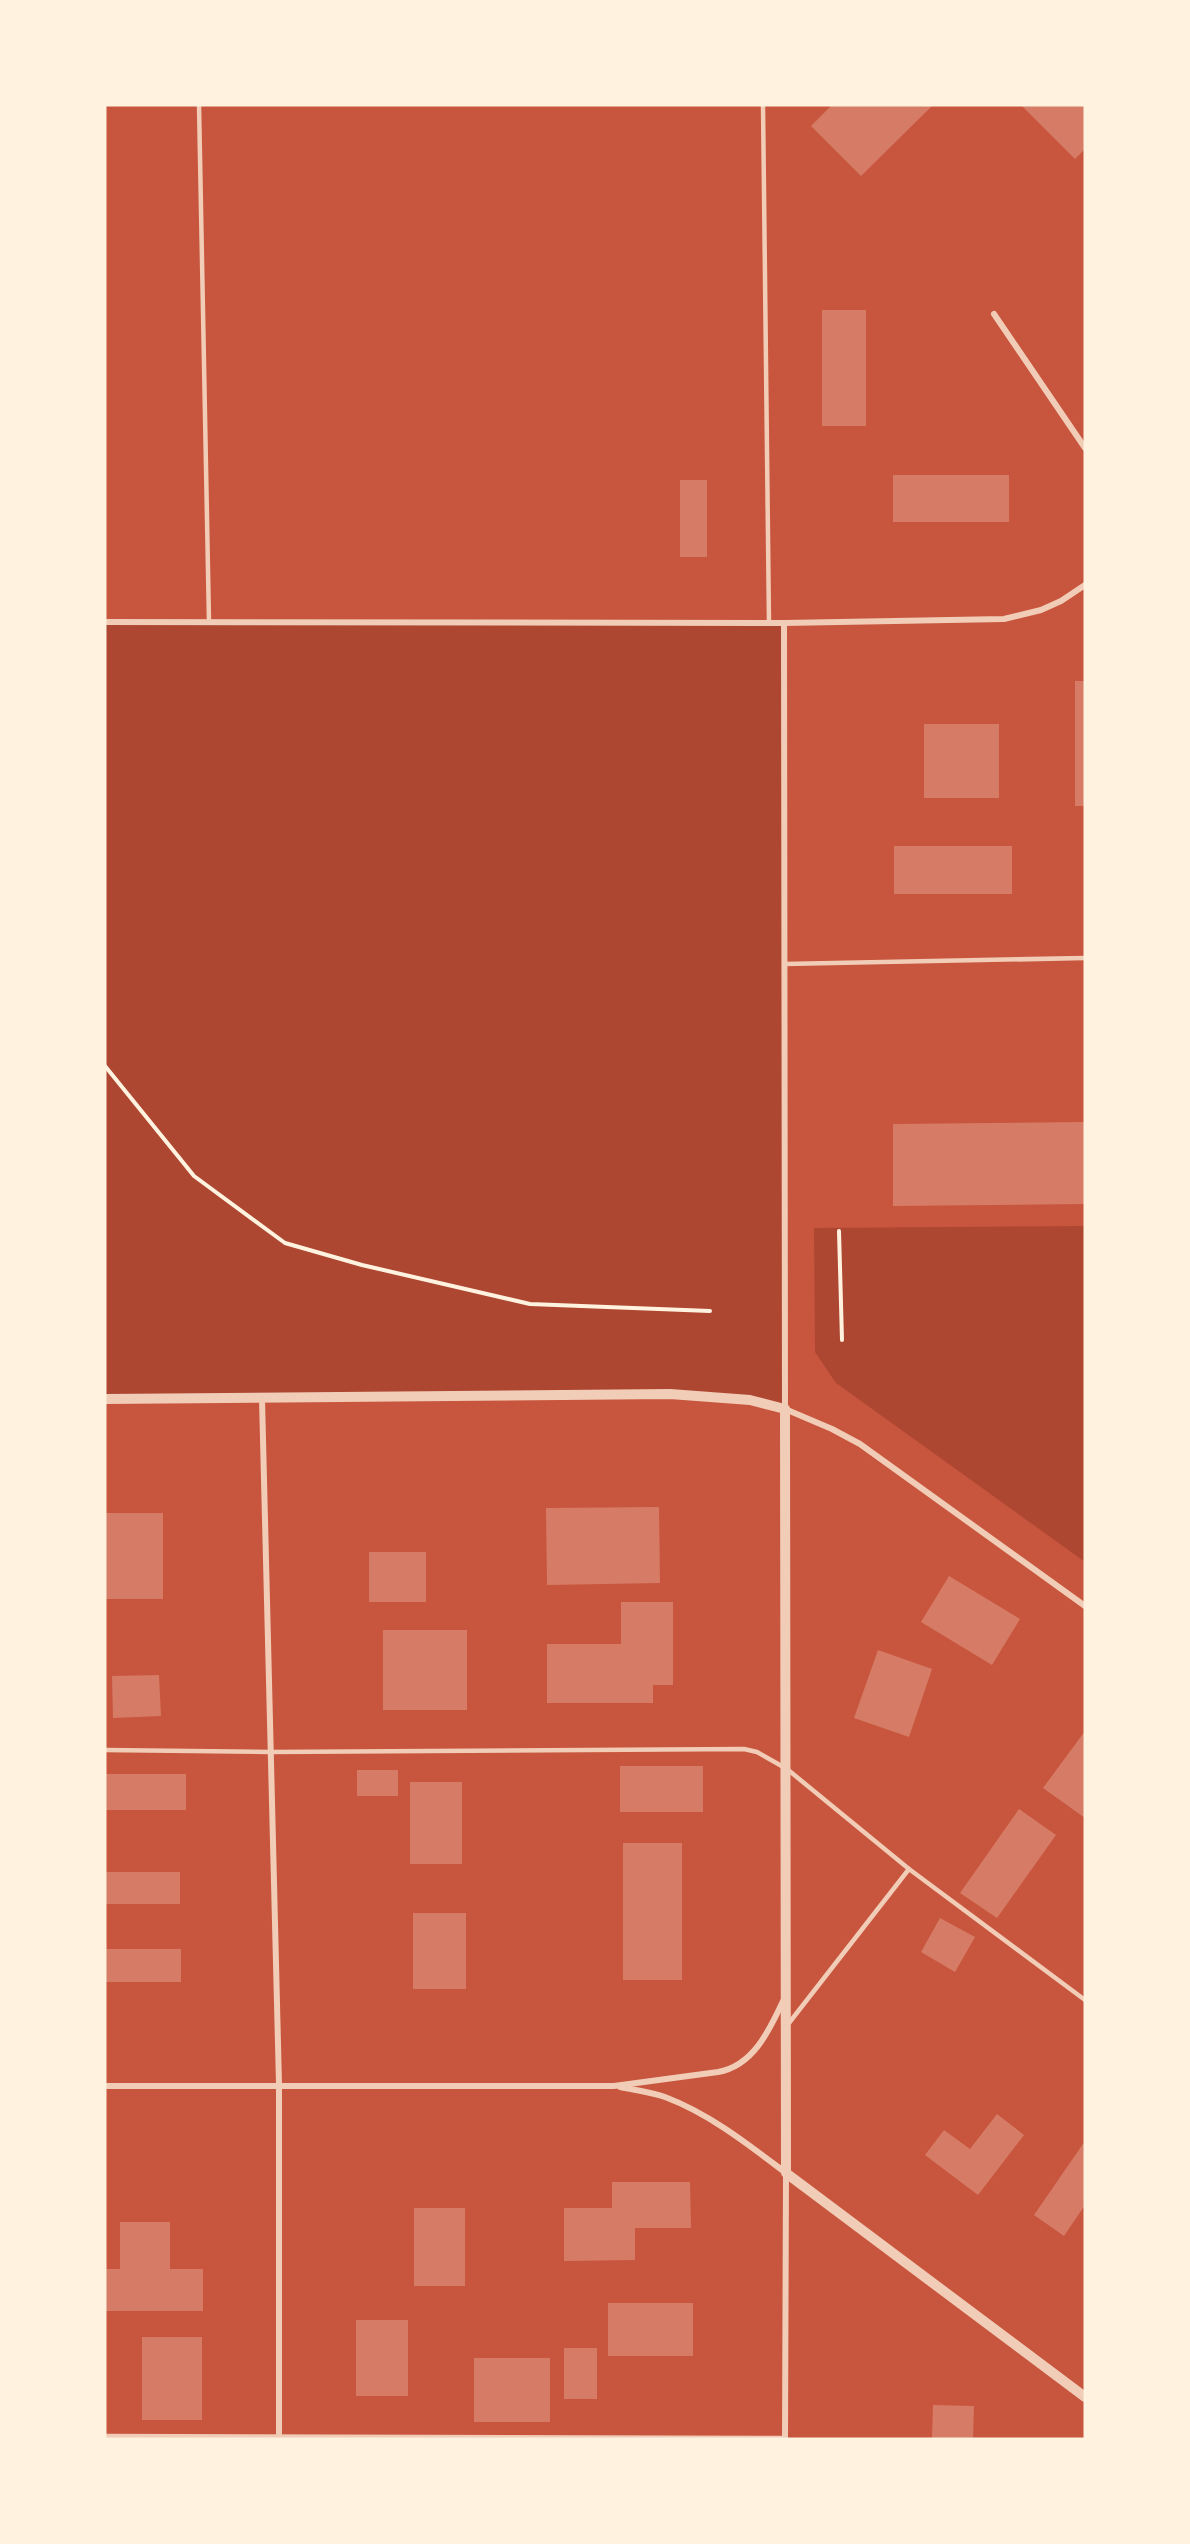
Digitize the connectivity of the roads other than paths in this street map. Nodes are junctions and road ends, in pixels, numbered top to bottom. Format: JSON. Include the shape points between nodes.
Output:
{"nodes":[{"id":1,"x":200,"y":105,"type":"edge"},
{"id":2,"x":763,"y":105,"type":"edge"},
{"id":3,"x":994,"y":314,"type":"dead end"},
{"id":4,"x":1085,"y":448,"type":"edge"},
{"id":5,"x":1085,"y":585,"type":"edge"},
{"id":6,"x":105,"y":622,"type":"edge"},
{"id":7,"x":209,"y":622,"type":"junction"},
{"id":8,"x":769,"y":623,"type":"junction"},
{"id":9,"x":784,"y":623,"type":"junction"},
{"id":10,"x":1085,"y":958,"type":"edge"},
{"id":11,"x":784,"y":964,"type":"junction"},
{"id":12,"x":105,"y":1399,"type":"edge"},
{"id":13,"x":262,"y":1399,"type":"junction"},
{"id":14,"x":786,"y":1409,"type":"junction"},
{"id":15,"x":1085,"y":1606,"type":"edge"},
{"id":16,"x":105,"y":1750,"type":"edge"},
{"id":17,"x":270,"y":1752,"type":"junction"},
{"id":18,"x":787,"y":1769,"type":"junction"},
{"id":19,"x":909,"y":1869,"type":"junction"},
{"id":20,"x":787,"y":1993,"type":"junction"},
{"id":21,"x":1085,"y":2000,"type":"edge"},
{"id":22,"x":787,"y":2025,"type":"junction"},
{"id":23,"x":279,"y":2084,"type":"junction"},
{"id":24,"x":105,"y":2085,"type":"edge"},
{"id":25,"x":614,"y":2086,"type":"junction"},
{"id":26,"x":786,"y":2173,"type":"junction"},
{"id":27,"x":1085,"y":2397,"type":"edge"},
{"id":28,"x":105,"y":2436,"type":"edge"},
{"id":29,"x":279,"y":2437,"type":"edge"},
{"id":30,"x":784,"y":2439,"type":"edge"}],
"edges":[{"from":1,"to":7,"type":"lane"},
{"from":2,"to":8,"type":"lane"},
{"from":3,"to":4,"type":"street"},
{"from":5,"to":9,"type":"street","via":[[1041,610],[1004,619]]},
{"from":6,"to":7,"type":"street"},
{"from":7,"to":8,"type":"street"},
{"from":8,"to":9,"type":"street"},
{"from":9,"to":11,"type":"street"},
{"from":10,"to":11,"type":"lane"},
{"from":11,"to":14,"type":"street"},
{"from":12,"to":13,"type":"street"},
{"from":13,"to":14,"type":"street","via":[[670,1394],[750,1400]]},
{"from":13,"to":17,"type":"street"},
{"from":14,"to":15,"type":"street","via":[[860,1444]]},
{"from":14,"to":18,"type":"street"},
{"from":16,"to":17,"type":"lane"},
{"from":17,"to":18,"type":"lane","via":[[744,1749]]},
{"from":17,"to":23,"type":"street"},
{"from":18,"to":19,"type":"lane"},
{"from":18,"to":20,"type":"street"},
{"from":19,"to":21,"type":"lane"},
{"from":19,"to":22,"type":"lane"},
{"from":20,"to":22,"type":"street"},
{"from":20,"to":25,"type":"street","via":[[770,2029],[755,2050],[734,2068]]},
{"from":22,"to":26,"type":"street"},
{"from":23,"to":24,"type":"street"},
{"from":23,"to":25,"type":"street"},
{"from":23,"to":29,"type":"street"},
{"from":25,"to":26,"type":"street","via":[[665,2097],[694,2111]]},
{"from":26,"to":27,"type":"street"},
{"from":26,"to":30,"type":"street"},
{"from":28,"to":29,"type":"lane"},
{"from":29,"to":30,"type":"lane"}]}
